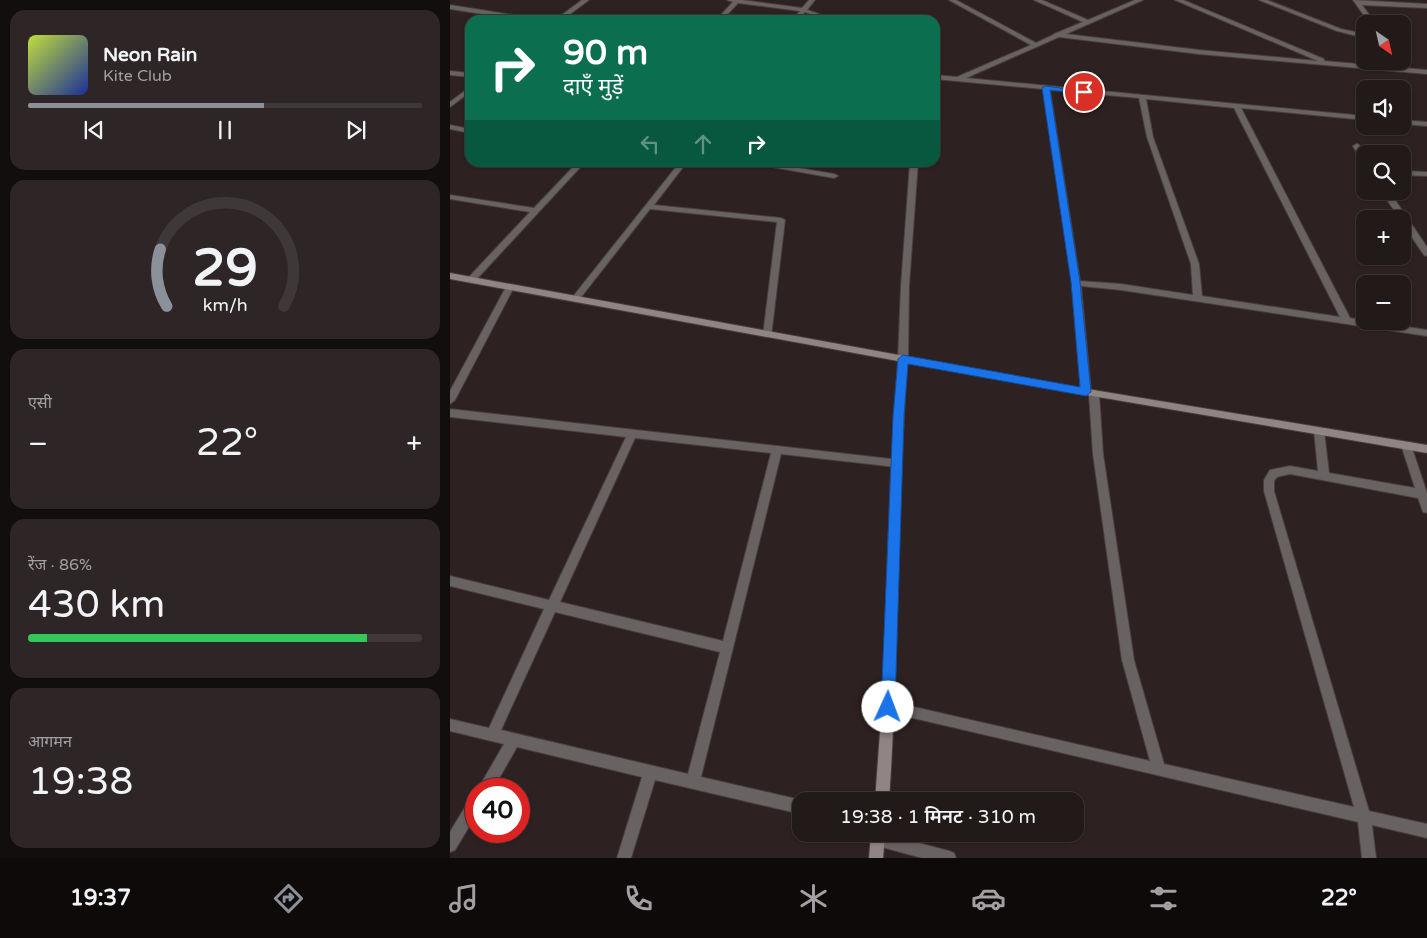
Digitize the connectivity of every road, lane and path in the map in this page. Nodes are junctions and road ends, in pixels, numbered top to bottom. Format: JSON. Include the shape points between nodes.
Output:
{"nodes":[{"id":1,"x":586,"y":0,"type":"edge"},
{"id":2,"x":730,"y":0,"type":"edge"},
{"id":3,"x":737,"y":0,"type":"edge"},
{"id":4,"x":812,"y":0,"type":"edge"},
{"id":5,"x":952,"y":0,"type":"edge"},
{"id":6,"x":1037,"y":0,"type":"edge"},
{"id":7,"x":1140,"y":0,"type":"edge"},
{"id":8,"x":1178,"y":0,"type":"edge"},
{"id":9,"x":1262,"y":0,"type":"edge"},
{"id":10,"x":1357,"y":2,"type":"edge"},
{"id":11,"x":1427,"y":6,"type":"edge"},
{"id":12,"x":450,"y":7,"type":"edge"},
{"id":13,"x":803,"y":10,"type":"junction"},
{"id":14,"x":502,"y":15,"type":"edge"},
{"id":15,"x":565,"y":15,"type":"edge"},
{"id":16,"x":724,"y":15,"type":"edge"},
{"id":17,"x":800,"y":15,"type":"edge"},
{"id":18,"x":818,"y":15,"type":"edge"},
{"id":19,"x":1366,"y":15,"type":"edge"},
{"id":20,"x":1087,"y":22,"type":"junction"},
{"id":21,"x":1356,"y":34,"type":"edge"},
{"id":22,"x":1056,"y":35,"type":"junction"},
{"id":23,"x":1034,"y":44,"type":"junction"},
{"id":24,"x":1331,"y":64,"type":"junction"},
{"id":25,"x":1356,"y":66,"type":"edge"},
{"id":26,"x":1406,"y":70,"type":"edge"},
{"id":27,"x":1427,"y":72,"type":"edge"},
{"id":28,"x":450,"y":73,"type":"edge"},
{"id":29,"x":465,"y":74,"type":"edge"},
{"id":30,"x":940,"y":77,"type":"edge"},
{"id":31,"x":957,"y":79,"type":"junction"},
{"id":32,"x":1046,"y":88,"type":"junction"},
{"id":33,"x":465,"y":93,"type":"edge"},
{"id":34,"x":1142,"y":97,"type":"junction"},
{"id":35,"x":450,"y":105,"type":"edge"},
{"id":36,"x":1237,"y":106,"type":"junction"},
{"id":37,"x":1356,"y":117,"type":"edge"},
{"id":38,"x":1411,"y":123,"type":"edge"},
{"id":39,"x":1427,"y":124,"type":"edge"},
{"id":40,"x":450,"y":127,"type":"edge"},
{"id":41,"x":465,"y":130,"type":"edge"},
{"id":42,"x":577,"y":167,"type":"edge"},
{"id":43,"x":680,"y":167,"type":"edge"},
{"id":44,"x":778,"y":167,"type":"edge"},
{"id":45,"x":914,"y":167,"type":"edge"},
{"id":46,"x":1411,"y":173,"type":"edge"},
{"id":47,"x":1427,"y":174,"type":"edge"},
{"id":48,"x":834,"y":176,"type":"dead end"},
{"id":49,"x":450,"y":198,"type":"edge"},
{"id":50,"x":1391,"y":200,"type":"edge"},
{"id":51,"x":649,"y":207,"type":"junction"},
{"id":52,"x":536,"y":211,"type":"junction"},
{"id":53,"x":1427,"y":252,"type":"edge"},
{"id":54,"x":450,"y":276,"type":"edge"},
{"id":55,"x":471,"y":280,"type":"junction"},
{"id":56,"x":1076,"y":282,"type":"junction"},
{"id":57,"x":510,"y":287,"type":"junction"},
{"id":58,"x":1198,"y":298,"type":"junction"},
{"id":59,"x":575,"y":299,"type":"junction"},
{"id":60,"x":1346,"y":320,"type":"junction"},
{"id":61,"x":1427,"y":333,"type":"edge"},
{"id":62,"x":768,"y":335,"type":"junction"},
{"id":63,"x":903,"y":359,"type":"junction"},
{"id":64,"x":1090,"y":393,"type":"junction"},
{"id":65,"x":450,"y":400,"type":"edge"},
{"id":66,"x":450,"y":413,"type":"edge"},
{"id":67,"x":1319,"y":431,"type":"junction"},
{"id":68,"x":632,"y":434,"type":"junction"},
{"id":69,"x":1406,"y":445,"type":"junction"},
{"id":70,"x":1427,"y":449,"type":"edge"},
{"id":71,"x":777,"y":450,"type":"junction"},
{"id":72,"x":896,"y":463,"type":"junction"},
{"id":73,"x":1324,"y":476,"type":"junction"},
{"id":74,"x":1422,"y":494,"type":"junction"},
{"id":75,"x":1427,"y":509,"type":"edge"},
{"id":76,"x":450,"y":581,"type":"edge"},
{"id":77,"x":551,"y":605,"type":"junction"},
{"id":78,"x":727,"y":648,"type":"junction"},
{"id":79,"x":888,"y":707,"type":"junction"},
{"id":80,"x":450,"y":725,"type":"edge"},
{"id":81,"x":492,"y":735,"type":"junction"},
{"id":82,"x":514,"y":740,"type":"junction"},
{"id":83,"x":1159,"y":769,"type":"junction"},
{"id":84,"x":650,"y":772,"type":"junction"},
{"id":85,"x":492,"y":778,"type":"edge"},
{"id":86,"x":693,"y":782,"type":"junction"},
{"id":87,"x":883,"y":792,"type":"edge"},
{"id":88,"x":792,"y":805,"type":"edge"},
{"id":89,"x":1364,"y":816,"type":"junction"},
{"id":90,"x":465,"y":820,"type":"edge"},
{"id":91,"x":1427,"y":831,"type":"edge"},
{"id":92,"x":877,"y":842,"type":"edge"},
{"id":93,"x":897,"y":842,"type":"edge"},
{"id":94,"x":450,"y":845,"type":"edge"},
{"id":95,"x":624,"y":858,"type":"edge"},
{"id":96,"x":876,"y":858,"type":"edge"},
{"id":97,"x":949,"y":858,"type":"edge"},
{"id":98,"x":1369,"y":858,"type":"edge"}],
"edges":[{"from":1,"to":15,"type":"street"},
{"from":2,"to":3,"type":"street"},
{"from":3,"to":13,"type":"street"},
{"from":3,"to":16,"type":"street"},
{"from":4,"to":13,"type":"street"},
{"from":5,"to":23,"type":"street"},
{"from":6,"to":20,"type":"street"},
{"from":7,"to":20,"type":"street"},
{"from":8,"to":24,"type":"street"},
{"from":9,"to":21,"type":"street"},
{"from":10,"to":11,"type":"street"},
{"from":10,"to":19,"type":"street"},
{"from":12,"to":14,"type":"street"},
{"from":13,"to":17,"type":"street"},
{"from":13,"to":18,"type":"street"},
{"from":20,"to":22,"type":"street"},
{"from":22,"to":23,"type":"street"},
{"from":22,"to":24,"type":"street"},
{"from":23,"to":31,"type":"street"},
{"from":24,"to":25,"type":"street"},
{"from":26,"to":27,"type":"street"},
{"from":28,"to":29,"type":"street"},
{"from":30,"to":31,"type":"street"},
{"from":31,"to":32,"type":"street"},
{"from":32,"to":34,"type":"street"},
{"from":32,"to":56,"type":"street"},
{"from":33,"to":35,"type":"street"},
{"from":34,"to":36,"type":"street"},
{"from":34,"to":58,"type":"street","via":[[1150,137],[1195,264]]},
{"from":36,"to":37,"type":"street"},
{"from":36,"to":60,"type":"street"},
{"from":38,"to":39,"type":"street"},
{"from":40,"to":41,"type":"street"},
{"from":42,"to":52,"type":"street"},
{"from":43,"to":51,"type":"street"},
{"from":44,"to":48,"type":"street"},
{"from":45,"to":63,"type":"street"},
{"from":46,"to":47,"type":"street"},
{"from":49,"to":52,"type":"street"},
{"from":50,"to":53,"type":"street"},
{"from":51,"to":59,"type":"street"},
{"from":51,"to":62,"type":"street","via":[[781,220]]},
{"from":52,"to":55,"type":"street"},
{"from":54,"to":55,"type":"street"},
{"from":55,"to":57,"type":"street"},
{"from":56,"to":58,"type":"street"},
{"from":56,"to":64,"type":"street"},
{"from":57,"to":59,"type":"street"},
{"from":57,"to":65,"type":"street"},
{"from":58,"to":60,"type":"street"},
{"from":59,"to":62,"type":"street"},
{"from":60,"to":61,"type":"street"},
{"from":62,"to":63,"type":"street"},
{"from":63,"to":64,"type":"street"},
{"from":63,"to":72,"type":"street"},
{"from":64,"to":67,"type":"street"},
{"from":64,"to":83,"type":"street","via":[[1128,660]]},
{"from":66,"to":68,"type":"street"},
{"from":67,"to":69,"type":"street"},
{"from":67,"to":73,"type":"street"},
{"from":68,"to":71,"type":"street"},
{"from":68,"to":77,"type":"street"},
{"from":69,"to":70,"type":"street"},
{"from":69,"to":74,"type":"street"},
{"from":71,"to":72,"type":"street"},
{"from":71,"to":78,"type":"street"},
{"from":72,"to":79,"type":"street"},
{"from":73,"to":74,"type":"street"},
{"from":73,"to":89,"type":"street","via":[[1290,470],[1274,473],[1269,480],[1269,491]]},
{"from":74,"to":75,"type":"street"},
{"from":76,"to":77,"type":"street"},
{"from":77,"to":78,"type":"street"},
{"from":77,"to":81,"type":"street"},
{"from":78,"to":86,"type":"street"},
{"from":79,"to":83,"type":"street"},
{"from":79,"to":87,"type":"street"},
{"from":80,"to":81,"type":"street"},
{"from":81,"to":82,"type":"street"},
{"from":82,"to":84,"type":"street"},
{"from":82,"to":85,"type":"street"},
{"from":83,"to":89,"type":"street"},
{"from":84,"to":86,"type":"street"},
{"from":84,"to":95,"type":"street"},
{"from":86,"to":88,"type":"street"},
{"from":89,"to":91,"type":"street"},
{"from":89,"to":98,"type":"street"},
{"from":90,"to":94,"type":"street"},
{"from":92,"to":96,"type":"street"},
{"from":93,"to":97,"type":"street"}]}
